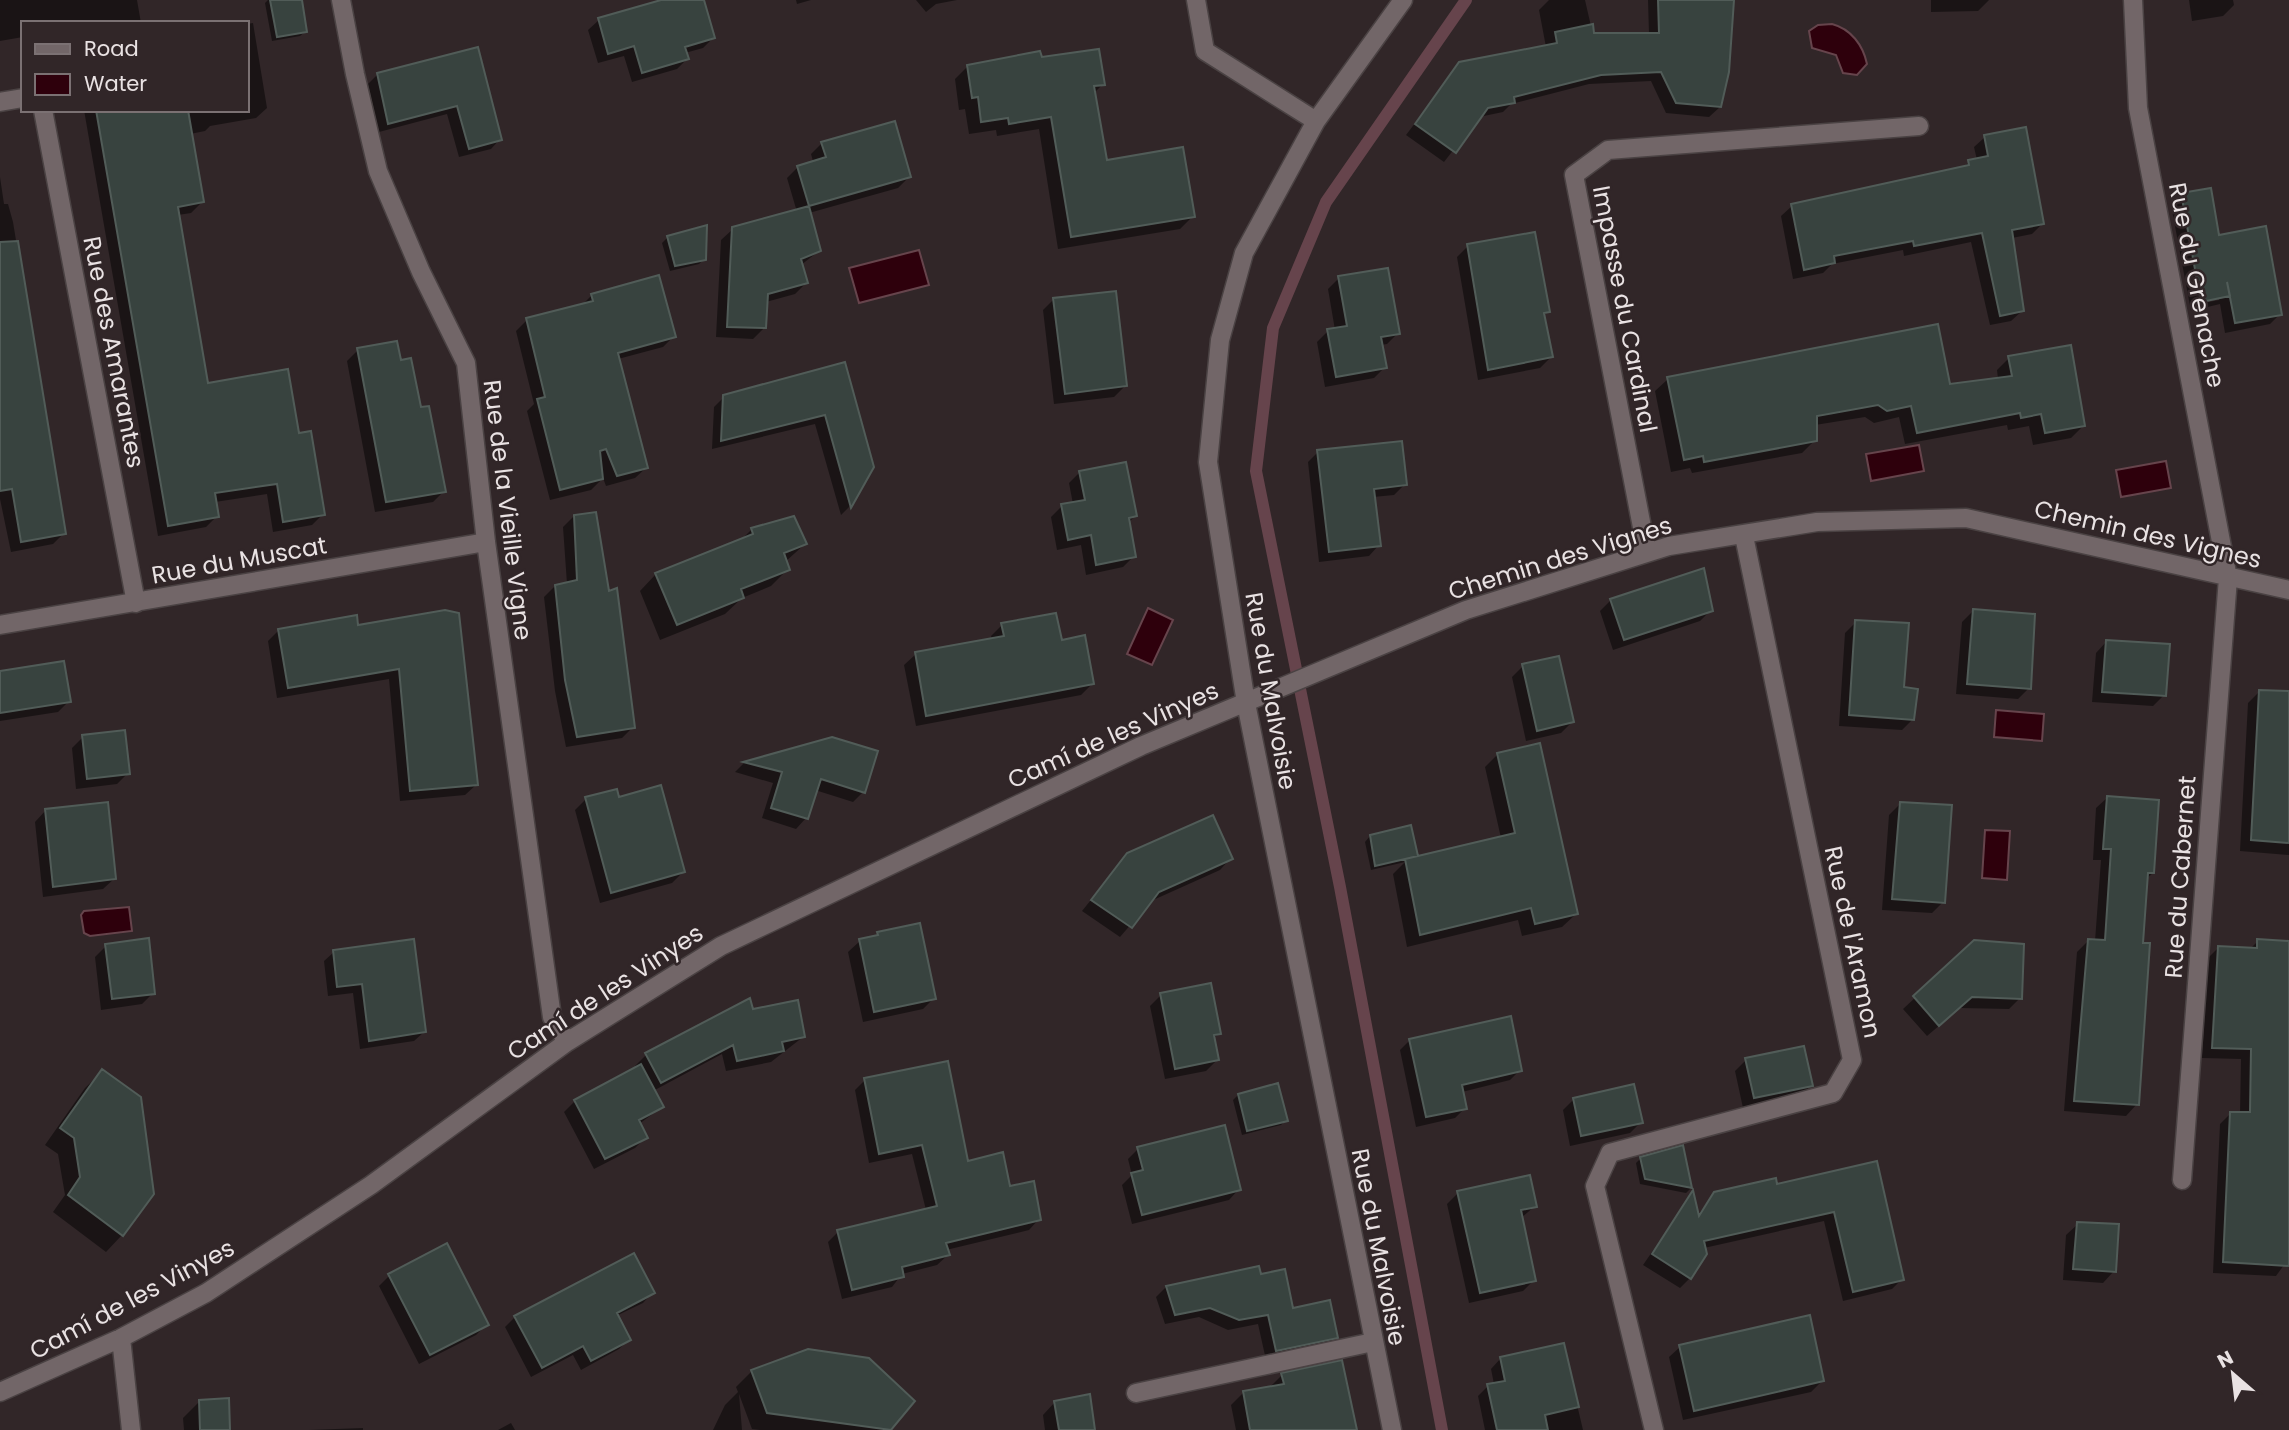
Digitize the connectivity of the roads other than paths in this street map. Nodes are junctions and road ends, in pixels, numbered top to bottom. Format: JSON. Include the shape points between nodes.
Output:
{"nodes":[{"id":1,"x":341,"y":0,"type":"edge"},
{"id":2,"x":1196,"y":0,"type":"edge"},
{"id":3,"x":1403,"y":0,"type":"edge"},
{"id":4,"x":2133,"y":0,"type":"edge"},
{"id":5,"x":21,"y":98,"type":"edge"},
{"id":6,"x":0,"y":102,"type":"edge"},
{"id":7,"x":43,"y":112,"type":"edge"},
{"id":8,"x":1316,"y":121,"type":"junction"},
{"id":9,"x":1919,"y":126,"type":"dead end"},
{"id":10,"x":1744,"y":536,"type":"junction"},
{"id":11,"x":486,"y":542,"type":"junction"},
{"id":12,"x":1647,"y":553,"type":"junction"},
{"id":13,"x":2228,"y":578,"type":"junction"},
{"id":14,"x":2289,"y":590,"type":"edge"},
{"id":15,"x":136,"y":603,"type":"junction"},
{"id":16,"x":0,"y":625,"type":"edge"},
{"id":17,"x":1270,"y":693,"type":"joint"},
{"id":18,"x":1246,"y":703,"type":"junction"},
{"id":19,"x":567,"y":1042,"type":"junction"},
{"id":20,"x":2182,"y":1180,"type":"dead end"},
{"id":21,"x":121,"y":1338,"type":"junction"},
{"id":22,"x":1373,"y":1342,"type":"junction"},
{"id":23,"x":0,"y":1392,"type":"edge"},
{"id":24,"x":1136,"y":1393,"type":"dead end"},
{"id":25,"x":131,"y":1430,"type":"edge"},
{"id":26,"x":1392,"y":1430,"type":"edge"},
{"id":27,"x":1654,"y":1430,"type":"edge"}],
"edges":[{"from":1,"to":11,"type":"street","name":"Rue de la Vieille Vigne","via":[[378,171],[466,363]]},
{"from":2,"to":8,"type":"street","via":[[1205,51]]},
{"from":3,"to":8,"type":"street","name":"Rue du Malvoisie"},
{"from":4,"to":13,"type":"street","name":"Rue du Grenache","via":[[2138,108]]},
{"from":5,"to":6,"type":"street"},
{"from":7,"to":15,"type":"street","name":"Rue des Amarantes"},
{"from":8,"to":18,"type":"street","name":"Rue du Malvoisie","via":[[1244,253],[1220,340],[1208,462]]},
{"from":9,"to":12,"type":"street","name":"Impasse du Cardinal","via":[[1608,150],[1574,174]]},
{"from":10,"to":12,"type":"street","name":"Chemin des Vignes"},
{"from":10,"to":13,"type":"street","name":"Chemin des Vignes","via":[[1816,522],[1966,518]]},
{"from":10,"to":27,"type":"street","name":"Rue de l'Aramon","via":[[1852,1060],[1833,1093],[1610,1153],[1595,1186]]},
{"from":11,"to":15,"type":"street","name":"Rue du Muscat"},
{"from":11,"to":19,"type":"street","name":"Rue de la Vieille Vigne","via":[[552,1017]]},
{"from":12,"to":17,"type":"street","name":"Chemin des Vignes","via":[[1466,610]]},
{"from":13,"to":14,"type":"street","name":"Chemin des Vignes"},
{"from":13,"to":20,"type":"street","name":"Rue du Cabernet"},
{"from":15,"to":16,"type":"street","name":"Rue du Muscat"},
{"from":17,"to":18,"type":"street","name":"Camí de les Vinyes"},
{"from":18,"to":19,"type":"street","name":"Camí de les Vinyes","via":[[1141,746],[721,946]]},
{"from":18,"to":22,"type":"street","name":"Rue du Malvoisie"},
{"from":19,"to":21,"type":"street","name":"Camí de les Vinyes","via":[[371,1185],[206,1293]]},
{"from":21,"to":23,"type":"street","name":"Camí de les Vinyes"},
{"from":21,"to":25,"type":"street"},
{"from":22,"to":24,"type":"street"},
{"from":22,"to":26,"type":"street","name":"Rue du Malvoisie"}]}
